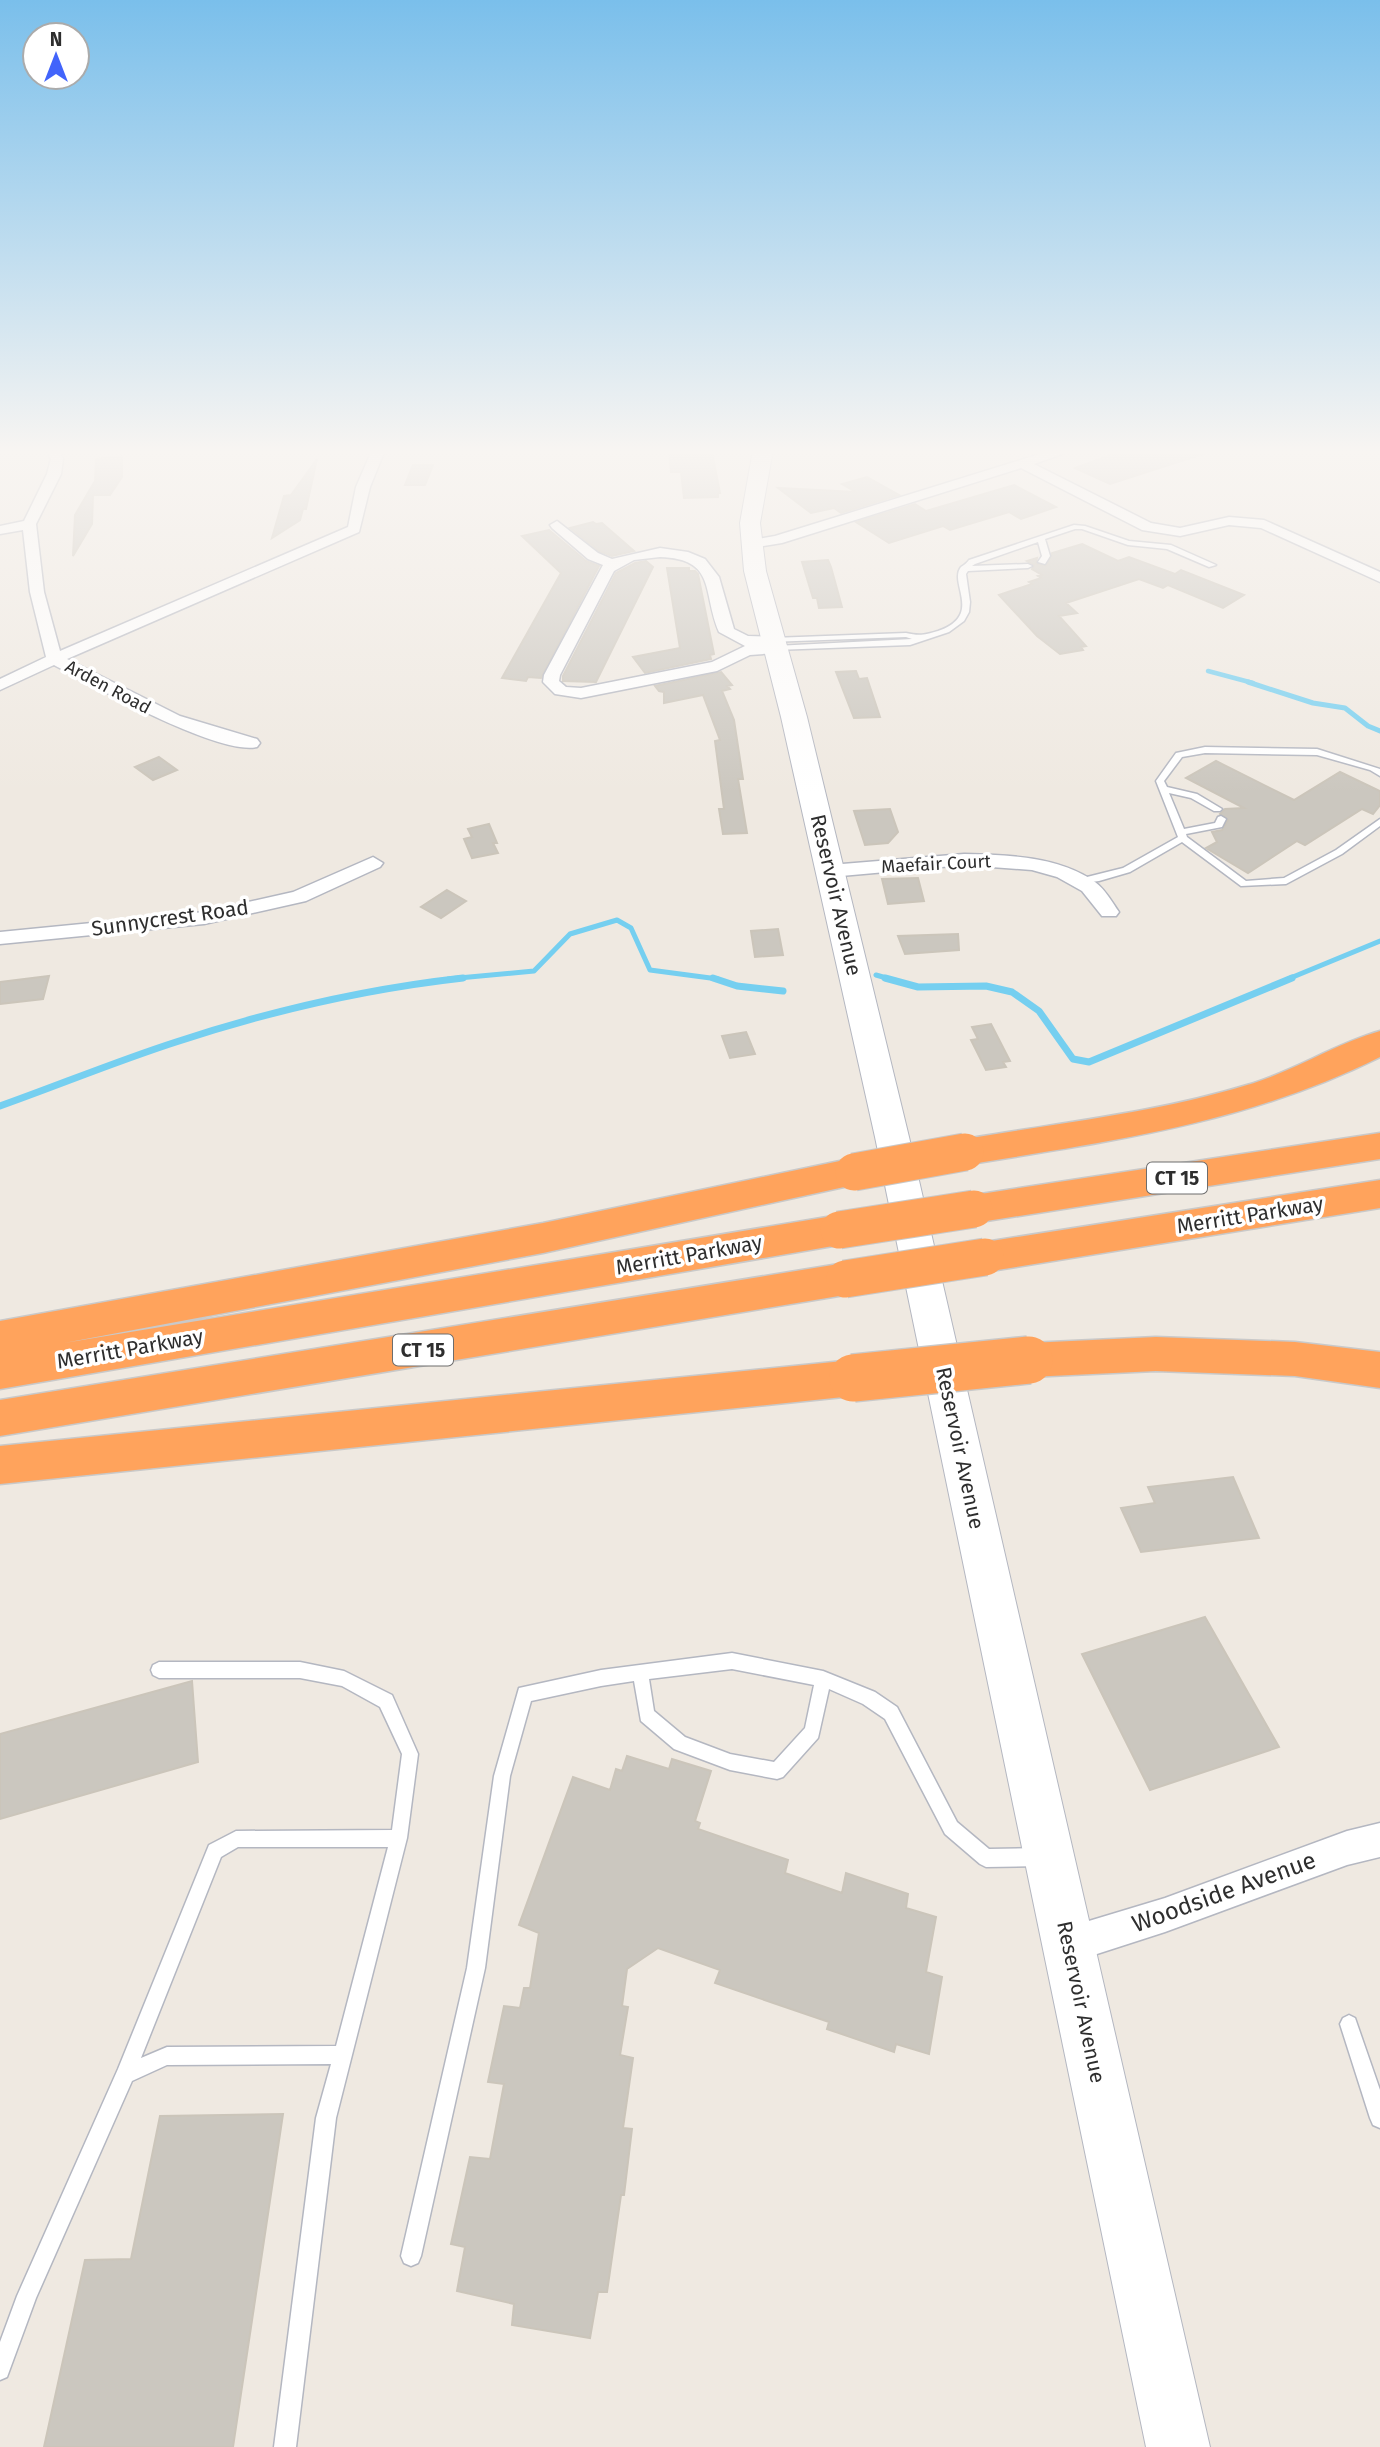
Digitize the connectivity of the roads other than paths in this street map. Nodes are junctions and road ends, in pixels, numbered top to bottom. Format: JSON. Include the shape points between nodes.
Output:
{"nodes":[{"id":1,"x":34,"y":564,"type":"edge"},
{"id":2,"x":273,"y":564,"type":"edge"},
{"id":3,"x":612,"y":564,"type":"edge"},
{"id":4,"x":704,"y":564,"type":"edge"},
{"id":5,"x":756,"y":564,"type":"edge"},
{"id":6,"x":969,"y":564,"type":"edge"},
{"id":7,"x":1350,"y":564,"type":"edge"},
{"id":8,"x":1028,"y":566,"type":"dead end"},
{"id":9,"x":964,"y":569,"type":"junction"},
{"id":10,"x":1380,"y":578,"type":"edge"},
{"id":11,"x":774,"y":644,"type":"junction"},
{"id":12,"x":54,"y":659,"type":"junction"},
{"id":13,"x":0,"y":685,"type":"edge"},
{"id":14,"x":251,"y":743,"type":"dead end"},
{"id":15,"x":1380,"y":774,"type":"edge"},
{"id":16,"x":1163,"y":789,"type":"junction"},
{"id":17,"x":1217,"y":809,"type":"dead end"},
{"id":18,"x":1221,"y":819,"type":"dead end"},
{"id":19,"x":1380,"y":822,"type":"edge"},
{"id":20,"x":1182,"y":835,"type":"junction"},
{"id":21,"x":373,"y":863,"type":"dead end"},
{"id":22,"x":831,"y":871,"type":"junction"},
{"id":23,"x":1078,"y":882,"type":"junction"},
{"id":24,"x":1109,"y":912,"type":"dead end"},
{"id":25,"x":0,"y":938,"type":"edge"},
{"id":26,"x":1380,"y":1043,"type":"edge"},
{"id":27,"x":1380,"y":1146,"type":"edge"},
{"id":28,"x":1380,"y":1194,"type":"edge"},
{"id":29,"x":0,"y":1338,"type":"edge"},
{"id":30,"x":1380,"y":1370,"type":"edge"},
{"id":31,"x":0,"y":1371,"type":"edge"},
{"id":32,"x":0,"y":1418,"type":"edge"},
{"id":33,"x":0,"y":1465,"type":"edge"},
{"id":34,"x":159,"y":1670,"type":"dead end"},
{"id":35,"x":640,"y":1672,"type":"junction"},
{"id":36,"x":823,"y":1679,"type":"junction"},
{"id":37,"x":399,"y":1838,"type":"junction"},
{"id":38,"x":1380,"y":1840,"type":"edge"},
{"id":39,"x":1048,"y":1857,"type":"junction"},
{"id":40,"x":1069,"y":1945,"type":"junction"},
{"id":41,"x":1349,"y":2024,"type":"dead end"},
{"id":42,"x":343,"y":2055,"type":"junction"},
{"id":43,"x":125,"y":2074,"type":"junction"},
{"id":44,"x":1380,"y":2118,"type":"edge"},
{"id":45,"x":411,"y":2256,"type":"dead end"},
{"id":46,"x":0,"y":2370,"type":"edge"},
{"id":47,"x":285,"y":2447,"type":"edge"},
{"id":48,"x":1178,"y":2447,"type":"edge"}],
"edges":[{"from":1,"to":12,"type":"street","name":"Arden Road"},
{"from":2,"to":12,"type":"street"},
{"from":3,"to":11,"type":"street","via":[[552,676],[555,689],[573,694],[717,666],[747,650]]},
{"from":4,"to":11,"type":"street","via":[[711,575],[727,632],[745,641]]},
{"from":5,"to":11,"type":"main road","name":"Reservoir Avenue"},
{"from":6,"to":9,"type":"lane"},
{"from":7,"to":10,"type":"street"},
{"from":8,"to":9,"type":"lane"},
{"from":9,"to":11,"type":"lane","via":[[968,604],[960,622],[951,628],[910,643]]},
{"from":11,"to":22,"type":"main road","name":"Reservoir Avenue"},
{"from":12,"to":13,"type":"street"},
{"from":12,"to":14,"type":"street","name":"Arden Road","via":[[184,725]]},
{"from":15,"to":16,"type":"lane","via":[[1374,768],[1317,752],[1205,750],[1179,755],[1160,781]]},
{"from":16,"to":17,"type":"lane","via":[[1194,796]]},
{"from":16,"to":20,"type":"lane"},
{"from":18,"to":20,"type":"lane","via":[[1219,825]]},
{"from":19,"to":20,"type":"lane","via":[[1339,852],[1286,881],[1244,884]]},
{"from":20,"to":23,"type":"lane","via":[[1136,866]]},
{"from":21,"to":25,"type":"street","name":"Sunnycrest Road","via":[[299,897],[204,918]]},
{"from":22,"to":23,"type":"street","name":"Maefair Court","via":[[1012,860],[1052,869]]},
{"from":22,"to":39,"type":"main road","name":"Reservoir Avenue"},
{"from":23,"to":24,"type":"street","name":"Maefair Court"},
{"from":26,"to":29,"type":"highway","bridge":true,"via":[[1248,1098],[1128,1125],[854,1172],[530,1241]]},
{"from":27,"to":31,"type":"highway","name":"Merritt Parkway","number":"CT 15","bridge":true,"via":[[839,1230]]},
{"from":28,"to":32,"type":"highway","name":"Merritt Parkway","number":"CT 15","bridge":true},
{"from":30,"to":33,"type":"highway","bridge":true,"via":[[1295,1359],[1156,1354],[1028,1360]]},
{"from":34,"to":37,"type":"lane","via":[[300,1670],[344,1679],[387,1701],[410,1754]]},
{"from":35,"to":36,"type":"lane","via":[[732,1661]]},
{"from":35,"to":36,"type":"lane","via":[[647,1715],[680,1743],[730,1762],[777,1770],[812,1732]]},
{"from":35,"to":45,"type":"lane","via":[[525,1694],[502,1776],[476,1968]]},
{"from":36,"to":39,"type":"lane","via":[[869,1698],[891,1713],[951,1828],[986,1858]]},
{"from":37,"to":42,"type":"lane"},
{"from":37,"to":43,"type":"lane","via":[[236,1839],[215,1851]]},
{"from":38,"to":40,"type":"street","name":"Woodside Avenue"},
{"from":39,"to":40,"type":"main road","name":"Reservoir Avenue"},
{"from":40,"to":48,"type":"main road","name":"Reservoir Avenue"},
{"from":41,"to":44,"type":"lane"},
{"from":42,"to":43,"type":"lane","via":[[167,2056]]},
{"from":42,"to":47,"type":"lane","via":[[326,2118]]},
{"from":43,"to":46,"type":"lane","via":[[27,2296]]}]}
